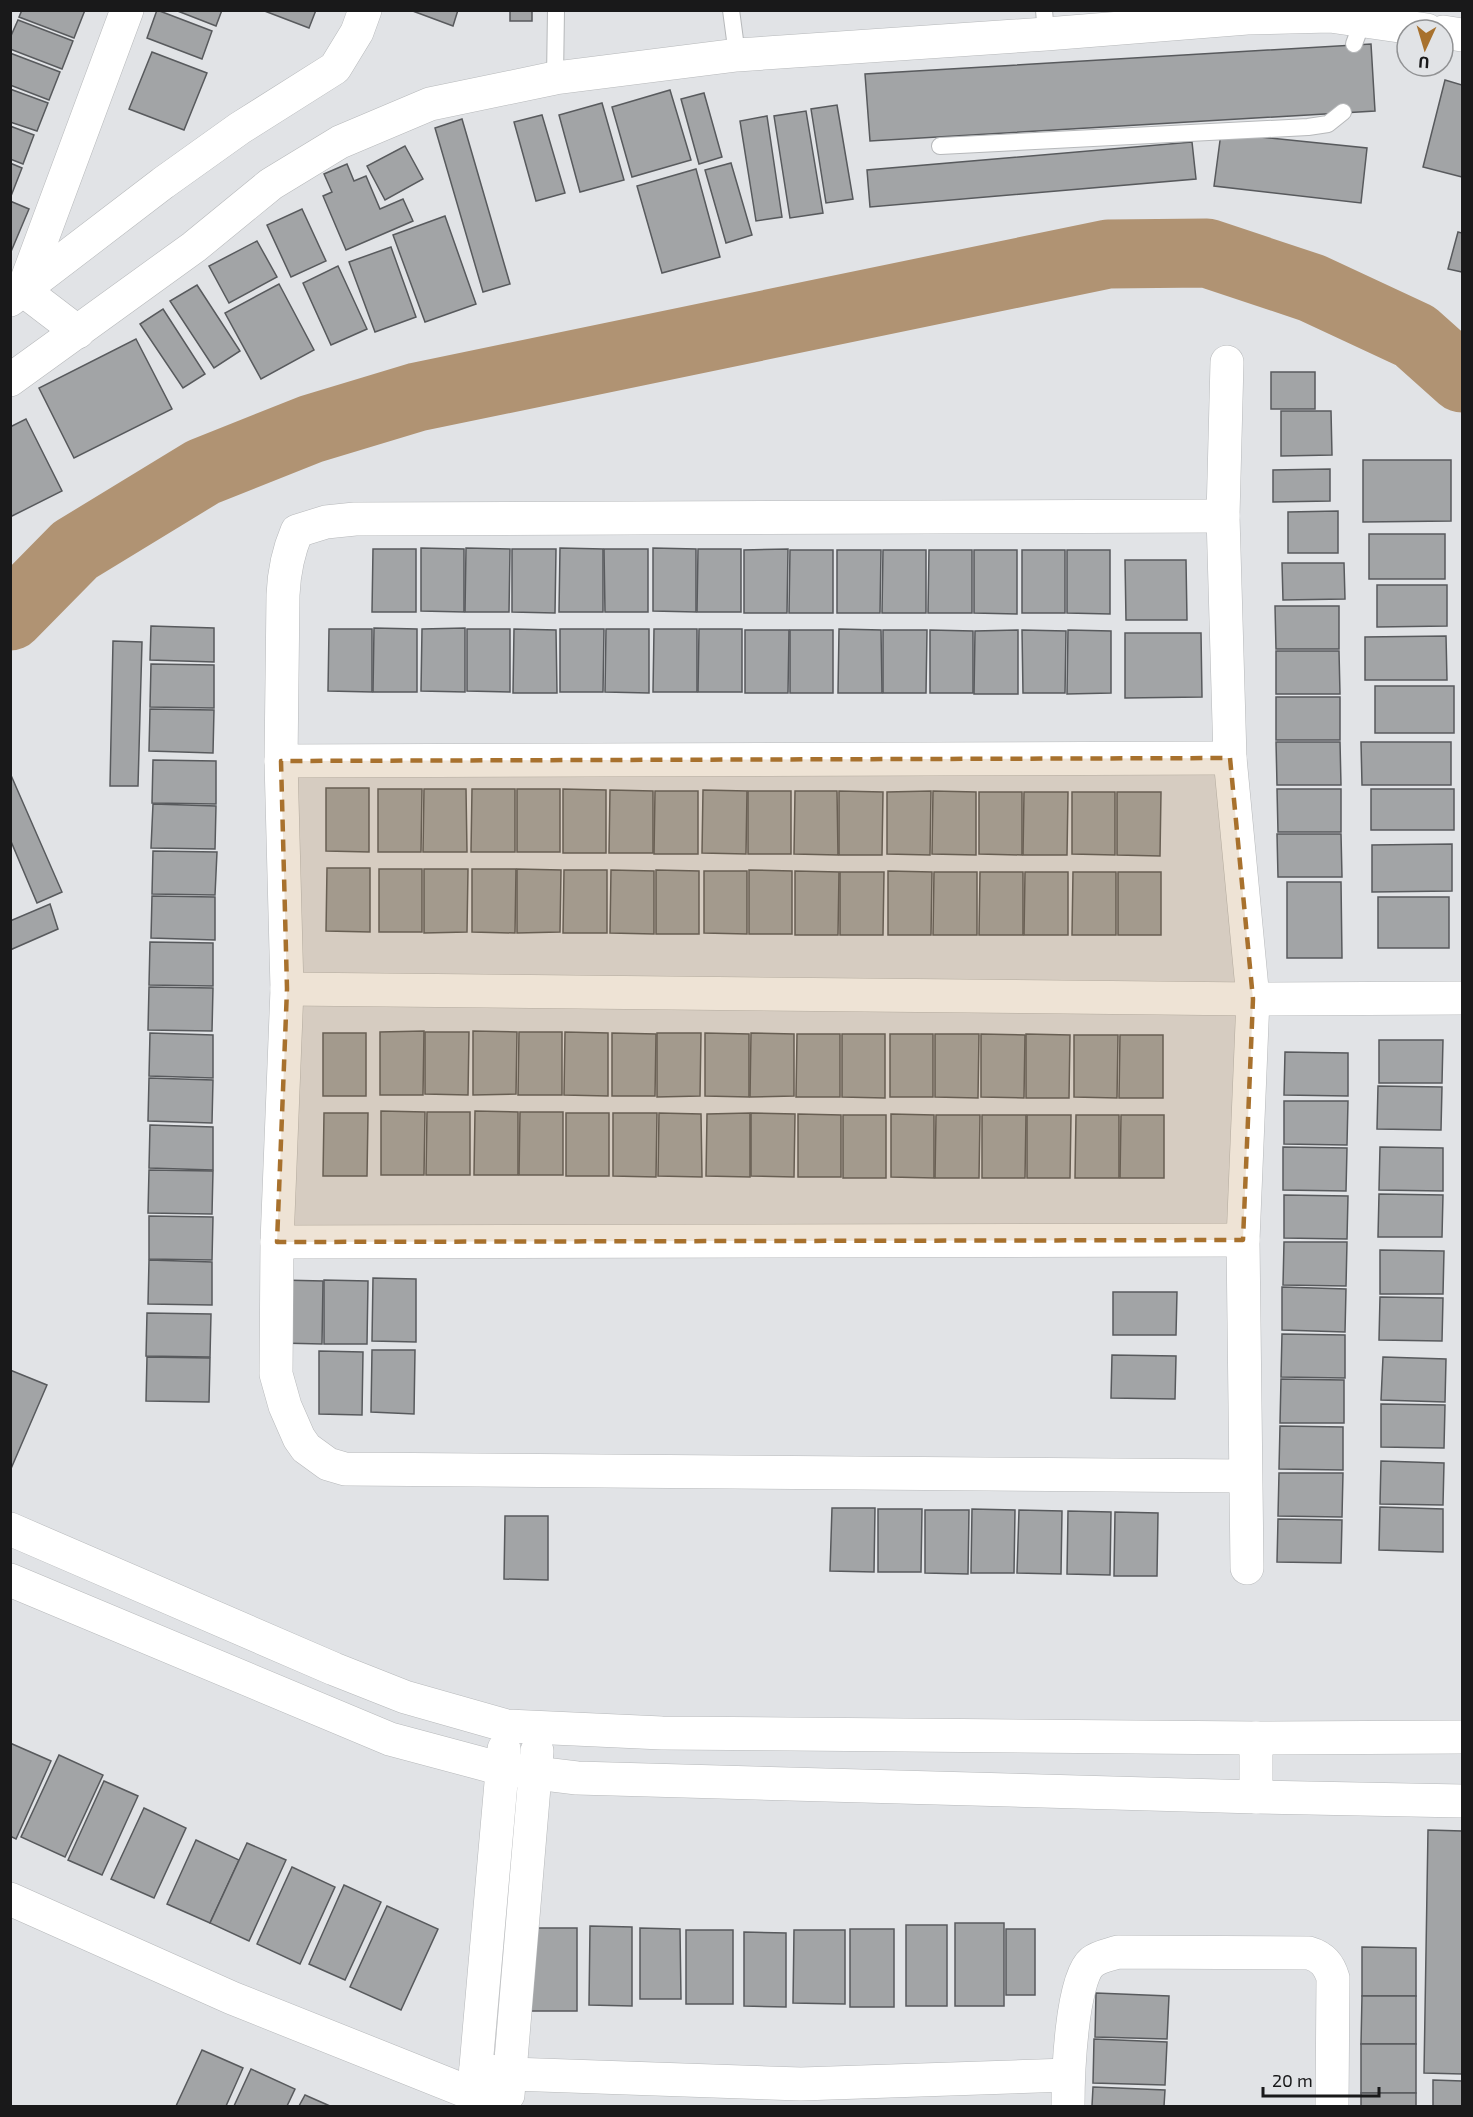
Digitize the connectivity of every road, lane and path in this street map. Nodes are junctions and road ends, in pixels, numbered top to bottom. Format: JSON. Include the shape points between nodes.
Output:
{"nodes":[{"id":1,"x":127,"y":10,"type":"edge"},
{"id":2,"x":365,"y":10,"type":"edge"},
{"id":3,"x":555,"y":10,"type":"edge"},
{"id":4,"x":731,"y":10,"type":"edge"},
{"id":5,"x":1045,"y":22,"type":"edge"},
{"id":6,"x":1361,"y":25,"type":"edge"},
{"id":7,"x":1395,"y":28,"type":"edge"},
{"id":8,"x":737,"y":55,"type":"junction"},
{"id":9,"x":555,"y":78,"type":"junction"},
{"id":10,"x":1343,"y":112,"type":"dead end"},
{"id":11,"x":940,"y":146,"type":"dead end"},
{"id":12,"x":17,"y":295,"type":"edge"},
{"id":13,"x":78,"y":332,"type":"junction"},
{"id":14,"x":1227,"y":362,"type":"dead end"},
{"id":15,"x":10,"y":380,"type":"edge"},
{"id":16,"x":1223,"y":516,"type":"junction"},
{"id":17,"x":1230,"y":758,"type":"junction"},
{"id":18,"x":281,"y":761,"type":"junction"},
{"id":19,"x":287,"y":989,"type":"junction"},
{"id":20,"x":1462,"y":998,"type":"edge"},
{"id":21,"x":1253,"y":999,"type":"junction"},
{"id":22,"x":1243,"y":1240,"type":"junction"},
{"id":23,"x":277,"y":1242,"type":"junction"},
{"id":24,"x":1245,"y":1476,"type":"junction"},
{"id":25,"x":10,"y":1529,"type":"edge"},
{"id":26,"x":1247,"y":1568,"type":"dead end"},
{"id":27,"x":10,"y":1580,"type":"edge"},
{"id":28,"x":522,"y":1728,"type":"junction"},
{"id":29,"x":1462,"y":1737,"type":"edge"},
{"id":30,"x":1256,"y":1738,"type":"junction"},
{"id":31,"x":502,"y":1769,"type":"junction"},
{"id":32,"x":536,"y":1773,"type":"junction"},
{"id":33,"x":1256,"y":1797,"type":"junction"},
{"id":34,"x":1462,"y":1801,"type":"edge"},
{"id":35,"x":10,"y":1899,"type":"edge"},
{"id":36,"x":511,"y":2074,"type":"junction"},
{"id":37,"x":475,"y":2081,"type":"junction"},
{"id":38,"x":1068,"y":2091,"type":"edge"},
{"id":39,"x":800,"y":2095,"type":"edge"},
{"id":40,"x":505,"y":2106,"type":"edge"},
{"id":41,"x":1332,"y":2106,"type":"edge"}],
"edges":[{"from":1,"to":12,"type":"street"},
{"from":2,"to":12,"type":"street","via":[[357,33],[335,68],[240,128]]},
{"from":3,"to":9,"type":"lane"},
{"from":4,"to":8,"type":"lane"},
{"from":5,"to":6,"type":"street","via":[[1330,16]]},
{"from":5,"to":8,"type":"street"},
{"from":6,"to":7,"type":"street"},
{"from":8,"to":9,"type":"street"},
{"from":9,"to":13,"type":"street","via":[[430,104],[340,142],[271,184],[194,247]]},
{"from":10,"to":11,"type":"lane","via":[[1328,124],[1308,127]]},
{"from":12,"to":13,"type":"street"},
{"from":13,"to":15,"type":"street"},
{"from":14,"to":16,"type":"street"},
{"from":16,"to":17,"type":"street"},
{"from":16,"to":18,"type":"street","via":[[326,522],[297,531],[284,570]]},
{"from":17,"to":18,"type":"street"},
{"from":17,"to":21,"type":"street"},
{"from":18,"to":19,"type":"street"},
{"from":19,"to":21,"type":"street"},
{"from":19,"to":23,"type":"street"},
{"from":20,"to":21,"type":"street"},
{"from":21,"to":22,"type":"street"},
{"from":22,"to":23,"type":"street"},
{"from":22,"to":24,"type":"street"},
{"from":23,"to":24,"type":"street","via":[[279,1391],[306,1448],[328,1464],[345,1469]]},
{"from":24,"to":26,"type":"street"},
{"from":25,"to":28,"type":"street","via":[[405,1697]]},
{"from":27,"to":31,"type":"street","via":[[390,1739]]},
{"from":28,"to":30,"type":"street","via":[[662,1733]]},
{"from":28,"to":31,"type":"street"},
{"from":28,"to":32,"type":"street"},
{"from":29,"to":30,"type":"street"},
{"from":30,"to":33,"type":"street"},
{"from":31,"to":32,"type":"street"},
{"from":31,"to":37,"type":"street"},
{"from":32,"to":33,"type":"street","via":[[578,1778]]},
{"from":32,"to":36,"type":"street"},
{"from":33,"to":34,"type":"street"},
{"from":35,"to":37,"type":"street","via":[[232,1998]]},
{"from":36,"to":37,"type":"street"},
{"from":36,"to":39,"type":"street"},
{"from":36,"to":40,"type":"street"},
{"from":37,"to":40,"type":"street"},
{"from":38,"to":39,"type":"street"},
{"from":38,"to":41,"type":"street","via":[[1079,1984],[1092,1963],[1103,1956],[1119,1952],[1309,1953],[1326,1962],[1333,1978]]}]}
